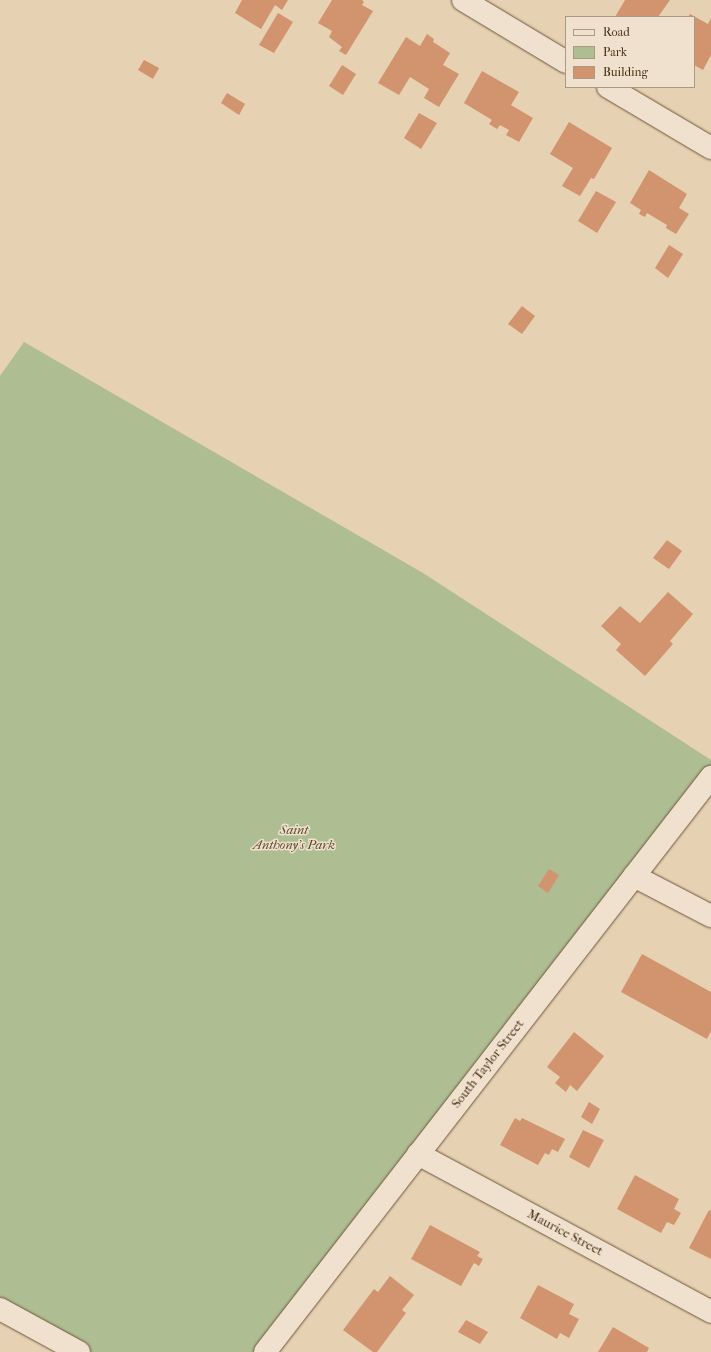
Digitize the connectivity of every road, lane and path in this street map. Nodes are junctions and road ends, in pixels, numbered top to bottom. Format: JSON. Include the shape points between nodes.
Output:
{"nodes":[{"id":1,"x":463,"y":0,"type":"edge"},
{"id":2,"x":565,"y":61,"type":"edge"},
{"id":3,"x":610,"y":88,"type":"edge"},
{"id":4,"x":711,"y":148,"type":"edge"},
{"id":5,"x":711,"y":777,"type":"edge"},
{"id":6,"x":634,"y":876,"type":"junction"},
{"id":7,"x":711,"y":916,"type":"edge"},
{"id":8,"x":418,"y":1154,"type":"junction"},
{"id":9,"x":0,"y":1309,"type":"edge"},
{"id":10,"x":711,"y":1312,"type":"edge"},
{"id":11,"x":79,"y":1352,"type":"edge"},
{"id":12,"x":265,"y":1352,"type":"edge"}],
"edges":[{"from":1,"to":2,"type":"street"},
{"from":3,"to":4,"type":"street"},
{"from":5,"to":6,"type":"street","name":"South Taylor Street"},
{"from":6,"to":7,"type":"street"},
{"from":6,"to":8,"type":"street","name":"South Taylor Street"},
{"from":8,"to":10,"type":"street","name":"Maurice Street"},
{"from":8,"to":12,"type":"street","name":"South Taylor Street"},
{"from":9,"to":11,"type":"street"}]}
